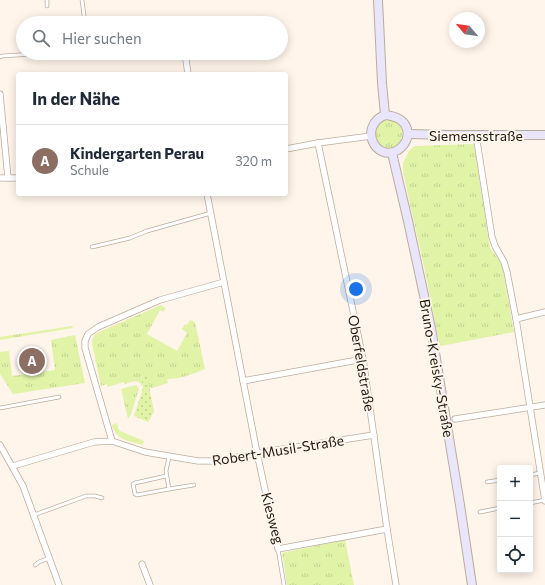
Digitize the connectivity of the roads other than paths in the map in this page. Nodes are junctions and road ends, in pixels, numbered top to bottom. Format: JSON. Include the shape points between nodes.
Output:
{"nodes":[{"id":1,"x":47,"y":0,"type":"edge"},
{"id":2,"x":82,"y":0,"type":"edge"},
{"id":3,"x":378,"y":0,"type":"edge"},
{"id":4,"x":47,"y":6,"type":"dead end"},
{"id":5,"x":84,"y":16,"type":"edge"},
{"id":6,"x":16,"y":55,"type":"edge"},
{"id":7,"x":0,"y":57,"type":"edge"},
{"id":8,"x":186,"y":60,"type":"edge"},
{"id":9,"x":188,"y":72,"type":"edge"},
{"id":10,"x":0,"y":94,"type":"edge"},
{"id":11,"x":385,"y":115,"type":"junction"},
{"id":12,"x":408,"y":134,"type":"junction"},
{"id":13,"x":476,"y":135,"type":"junction"},
{"id":14,"x":545,"y":135,"type":"edge"},
{"id":15,"x":371,"y":136,"type":"junction"},
{"id":16,"x":318,"y":143,"type":"junction"},
{"id":17,"x":288,"y":149,"type":"edge"},
{"id":18,"x":392,"y":153,"type":"junction"},
{"id":19,"x":0,"y":178,"type":"edge"},
{"id":20,"x":8,"y":178,"type":"junction"},
{"id":21,"x":16,"y":178,"type":"edge"},
{"id":22,"x":207,"y":196,"type":"edge"},
{"id":23,"x":210,"y":213,"type":"junction"},
{"id":24,"x":92,"y":247,"type":"dead end"},
{"id":25,"x":224,"y":282,"type":"junction"},
{"id":26,"x":545,"y":312,"type":"edge"},
{"id":27,"x":516,"y":319,"type":"junction"},
{"id":28,"x":363,"y":359,"type":"junction"},
{"id":29,"x":243,"y":381,"type":"junction"},
{"id":30,"x":59,"y":397,"type":"dead end"},
{"id":31,"x":545,"y":404,"type":"edge"},
{"id":32,"x":529,"y":407,"type":"junction"},
{"id":33,"x":0,"y":408,"type":"edge"},
{"id":34,"x":455,"y":419,"type":"dead end"},
{"id":35,"x":374,"y":435,"type":"junction"},
{"id":36,"x":112,"y":441,"type":"junction"},
{"id":37,"x":0,"y":445,"type":"edge"},
{"id":38,"x":257,"y":453,"type":"junction"},
{"id":39,"x":169,"y":456,"type":"junction"},
{"id":40,"x":13,"y":466,"type":"junction"},
{"id":41,"x":540,"y":473,"type":"junction"},
{"id":42,"x":533,"y":474,"type":"edge"},
{"id":43,"x":166,"y":476,"type":"junction"},
{"id":44,"x":497,"y":480,"type":"edge"},
{"id":45,"x":487,"y":482,"type":"dead end"},
{"id":46,"x":194,"y":485,"type":"dead end"},
{"id":47,"x":169,"y":489,"type":"junction"},
{"id":48,"x":102,"y":498,"type":"dead end"},
{"id":49,"x":545,"y":501,"type":"edge"},
{"id":50,"x":533,"y":503,"type":"edge"},
{"id":51,"x":497,"y":509,"type":"edge"},
{"id":52,"x":480,"y":512,"type":"dead end"},
{"id":53,"x":34,"y":515,"type":"junction"},
{"id":54,"x":387,"y":529,"type":"junction"},
{"id":55,"x":278,"y":549,"type":"junction"},
{"id":56,"x":49,"y":558,"type":"junction"},
{"id":57,"x":35,"y":564,"type":"dead end"},
{"id":58,"x":142,"y":564,"type":"dead end"},
{"id":59,"x":59,"y":585,"type":"edge"},
{"id":60,"x":150,"y":585,"type":"edge"},
{"id":61,"x":284,"y":585,"type":"edge"},
{"id":62,"x":396,"y":585,"type":"edge"},
{"id":63,"x":472,"y":585,"type":"edge"}],
"edges":[{"from":1,"to":4,"type":"lane"},
{"from":2,"to":5,"type":"lane"},
{"from":3,"to":11,"type":"street"},
{"from":6,"to":7,"type":"lane"},
{"from":8,"to":9,"type":"street"},
{"from":10,"to":20,"type":"street"},
{"from":11,"to":12,"type":"street","via":[[402,120]]},
{"from":11,"to":15,"type":"street","via":[[373,125]]},
{"from":12,"to":13,"type":"street","name":"Siemensstraße"},
{"from":12,"to":18,"type":"street","via":[[402,148]]},
{"from":13,"to":14,"type":"street","name":"Siemensstraße"},
{"from":13,"to":27,"type":"street","via":[[492,237],[504,262]]},
{"from":15,"to":16,"type":"street"},
{"from":15,"to":18,"type":"street","via":[[376,147]]},
{"from":16,"to":17,"type":"street"},
{"from":16,"to":28,"type":"street","name":"Oberfeldstraße"},
{"from":18,"to":63,"type":"street","name":"Bruno-Kreisky-Straße","via":[[431,328]]},
{"from":19,"to":20,"type":"street"},
{"from":20,"to":21,"type":"street"},
{"from":22,"to":23,"type":"street","name":"Kiesweg"},
{"from":23,"to":24,"type":"lane"},
{"from":23,"to":25,"type":"street","name":"Kiesweg"},
{"from":25,"to":29,"type":"street","name":"Kiesweg"},
{"from":25,"to":36,"type":"street","via":[[160,300],[98,327],[88,334],[85,348]]},
{"from":26,"to":27,"type":"street"},
{"from":27,"to":32,"type":"street"},
{"from":28,"to":29,"type":"street"},
{"from":28,"to":35,"type":"street","name":"Oberfeldstraße"},
{"from":29,"to":38,"type":"street","name":"Kiesweg"},
{"from":30,"to":33,"type":"lane"},
{"from":31,"to":32,"type":"street"},
{"from":32,"to":34,"type":"street"},
{"from":32,"to":41,"type":"street"},
{"from":35,"to":38,"type":"street","name":"Robert-Musil-Straße"},
{"from":35,"to":54,"type":"street","name":"Oberfeldstraße"},
{"from":36,"to":39,"type":"street","name":"Robert-Musil-Straße","via":[[145,452]]},
{"from":36,"to":40,"type":"street","name":"Robert-Musil-Straße","via":[[94,442]]},
{"from":37,"to":40,"type":"street"},
{"from":38,"to":39,"type":"street","name":"Robert-Musil-Straße","via":[[219,461],[198,462]]},
{"from":38,"to":55,"type":"street","name":"Kiesweg"},
{"from":39,"to":43,"type":"lane"},
{"from":40,"to":53,"type":"street"},
{"from":41,"to":42,"type":"lane"},
{"from":41,"to":49,"type":"street"},
{"from":43,"to":47,"type":"lane"},
{"from":43,"to":47,"type":"lane","via":[[135,483],[133,486],[137,495]]},
{"from":44,"to":45,"type":"lane"},
{"from":46,"to":47,"type":"lane"},
{"from":48,"to":53,"type":"lane","via":[[86,496]]},
{"from":49,"to":50,"type":"lane"},
{"from":51,"to":52,"type":"lane"},
{"from":53,"to":56,"type":"street"},
{"from":54,"to":55,"type":"street","name":"Kiesweg"},
{"from":54,"to":62,"type":"street","name":"Oberfeldstraße"},
{"from":55,"to":61,"type":"lane"},
{"from":56,"to":57,"type":"lane"},
{"from":56,"to":59,"type":"street"},
{"from":58,"to":60,"type":"street"}]}
